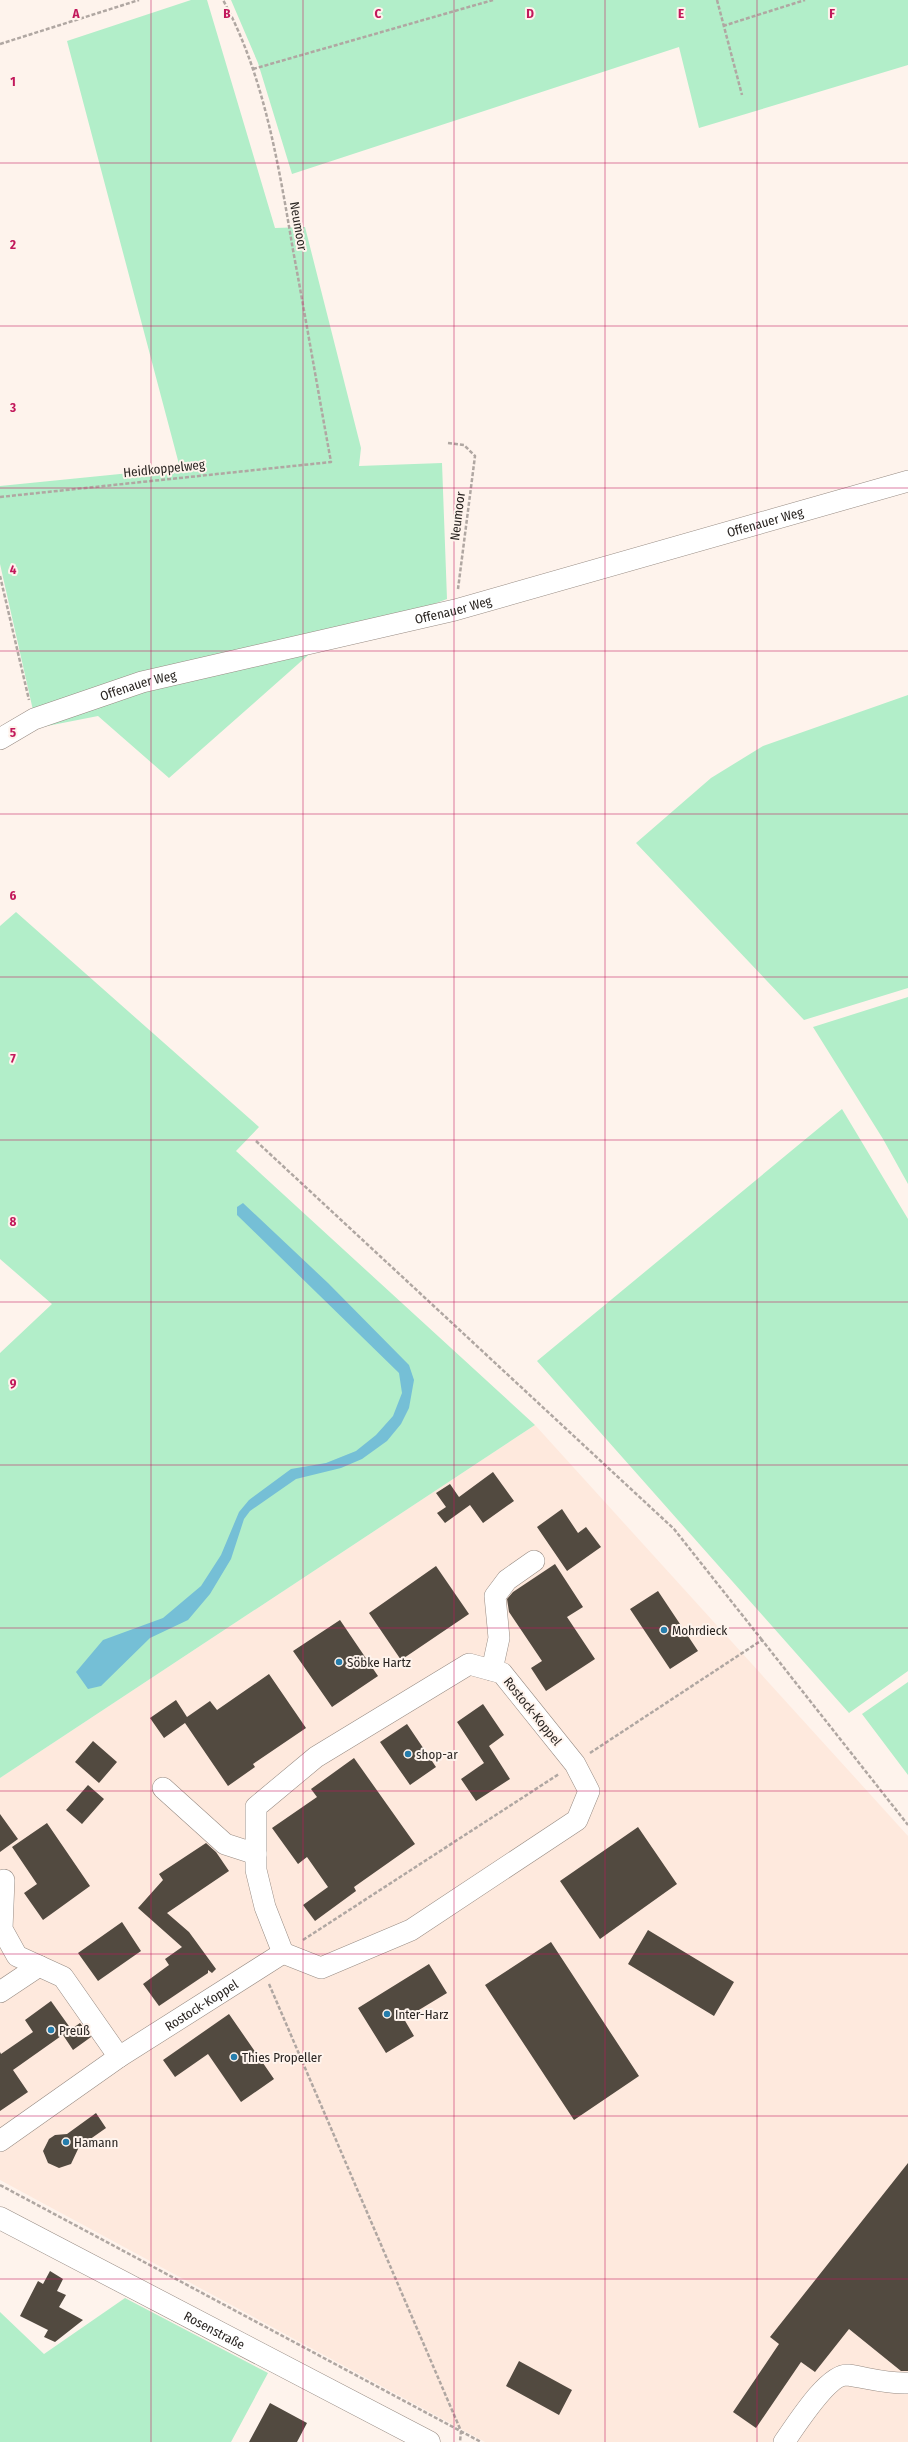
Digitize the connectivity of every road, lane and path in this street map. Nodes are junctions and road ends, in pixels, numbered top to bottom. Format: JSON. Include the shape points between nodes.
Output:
{"nodes":[{"id":1,"x":139,"y":0,"type":"edge"},
{"id":2,"x":224,"y":0,"type":"edge"},
{"id":3,"x":493,"y":0,"type":"edge"},
{"id":4,"x":717,"y":0,"type":"edge"},
{"id":5,"x":805,"y":0,"type":"edge"},
{"id":6,"x":723,"y":26,"type":"junction"},
{"id":7,"x":0,"y":44,"type":"edge"},
{"id":8,"x":253,"y":69,"type":"junction"},
{"id":9,"x":742,"y":95,"type":"dead end"},
{"id":10,"x":448,"y":443,"type":"dead end"},
{"id":11,"x":331,"y":462,"type":"joint"},
{"id":12,"x":908,"y":481,"type":"edge"},
{"id":13,"x":0,"y":497,"type":"edge"},
{"id":14,"x":0,"y":576,"type":"edge"},
{"id":15,"x":455,"y":610,"type":"junction"},
{"id":16,"x":34,"y":719,"type":"junction"},
{"id":17,"x":0,"y":739,"type":"edge"},
{"id":18,"x":256,"y":1141,"type":"dead end"},
{"id":19,"x":534,"y":1561,"type":"dead end"},
{"id":20,"x":762,"y":1640,"type":"junction"},
{"id":21,"x":492,"y":1670,"type":"junction"},
{"id":22,"x":575,"y":1764,"type":"junction"},
{"id":23,"x":163,"y":1788,"type":"dead end"},
{"id":24,"x":908,"y":1825,"type":"edge"},
{"id":25,"x":256,"y":1854,"type":"junction"},
{"id":26,"x":4,"y":1880,"type":"dead end"},
{"id":27,"x":283,"y":1953,"type":"junction"},
{"id":28,"x":39,"y":1966,"type":"junction"},
{"id":29,"x":260,"y":1966,"type":"junction"},
{"id":30,"x":0,"y":1992,"type":"edge"},
{"id":31,"x":118,"y":2057,"type":"junction"},
{"id":32,"x":0,"y":2141,"type":"edge"},
{"id":33,"x":0,"y":2184,"type":"edge"},
{"id":34,"x":0,"y":2218,"type":"edge"},
{"id":35,"x":908,"y":2383,"type":"edge"},
{"id":36,"x":461,"y":2431,"type":"junction"},
{"id":37,"x":430,"y":2442,"type":"edge"},
{"id":38,"x":460,"y":2442,"type":"edge"},
{"id":39,"x":481,"y":2442,"type":"edge"},
{"id":40,"x":784,"y":2442,"type":"edge"}],
"edges":[{"from":1,"to":7,"type":"path"},
{"from":2,"to":8,"type":"path","name":"Neumoor","via":[[236,23]]},
{"from":3,"to":8,"type":"path"},
{"from":4,"to":6,"type":"path"},
{"from":5,"to":6,"type":"path"},
{"from":6,"to":9,"type":"path"},
{"from":8,"to":11,"type":"path","name":"Neumoor","via":[[280,172]]},
{"from":10,"to":15,"type":"path","name":"Neumoor","via":[[464,445],[475,456]]},
{"from":11,"to":13,"type":"path","name":"Heidkoppelweg"},
{"from":12,"to":15,"type":"street","name":"Offenauer Weg"},
{"from":14,"to":16,"type":"path"},
{"from":15,"to":16,"type":"street","name":"Offenauer Weg","via":[[142,682]]},
{"from":16,"to":17,"type":"street","name":"Offenauer Weg"},
{"from":18,"to":20,"type":"path","via":[[674,1529]]},
{"from":19,"to":21,"type":"street","via":[[507,1580],[495,1596],[498,1638]]},
{"from":20,"to":22,"type":"path"},
{"from":20,"to":24,"type":"path"},
{"from":21,"to":22,"type":"street","name":"Rostock-Koppel","via":[[502,1673]]},
{"from":21,"to":25,"type":"street","name":"Rostock-Koppel","via":[[468,1664],[316,1757],[256,1807]]},
{"from":22,"to":27,"type":"path"},
{"from":22,"to":27,"type":"street","name":"Rostock-Koppel","via":[[589,1791],[577,1820],[412,1930],[321,1968]]},
{"from":23,"to":25,"type":"street","via":[[225,1844]]},
{"from":25,"to":27,"type":"street","name":"Rostock-Koppel","via":[[256,1870],[265,1907]]},
{"from":26,"to":28,"type":"street","via":[[2,1929],[17,1956]]},
{"from":27,"to":29,"type":"street","name":"Rostock-Koppel"},
{"from":28,"to":30,"type":"street"},
{"from":28,"to":31,"type":"street","via":[[63,1978]]},
{"from":29,"to":31,"type":"street","name":"Rostock-Koppel"},
{"from":29,"to":36,"type":"path"},
{"from":31,"to":32,"type":"street","name":"Rostock-Koppel"},
{"from":33,"to":36,"type":"path"},
{"from":34,"to":37,"type":"main road","name":"Rosenstraße"},
{"from":35,"to":40,"type":"street","via":[[890,2384],[847,2375],[838,2376],[808,2407]]},
{"from":36,"to":38,"type":"path"},
{"from":36,"to":39,"type":"path"}]}
